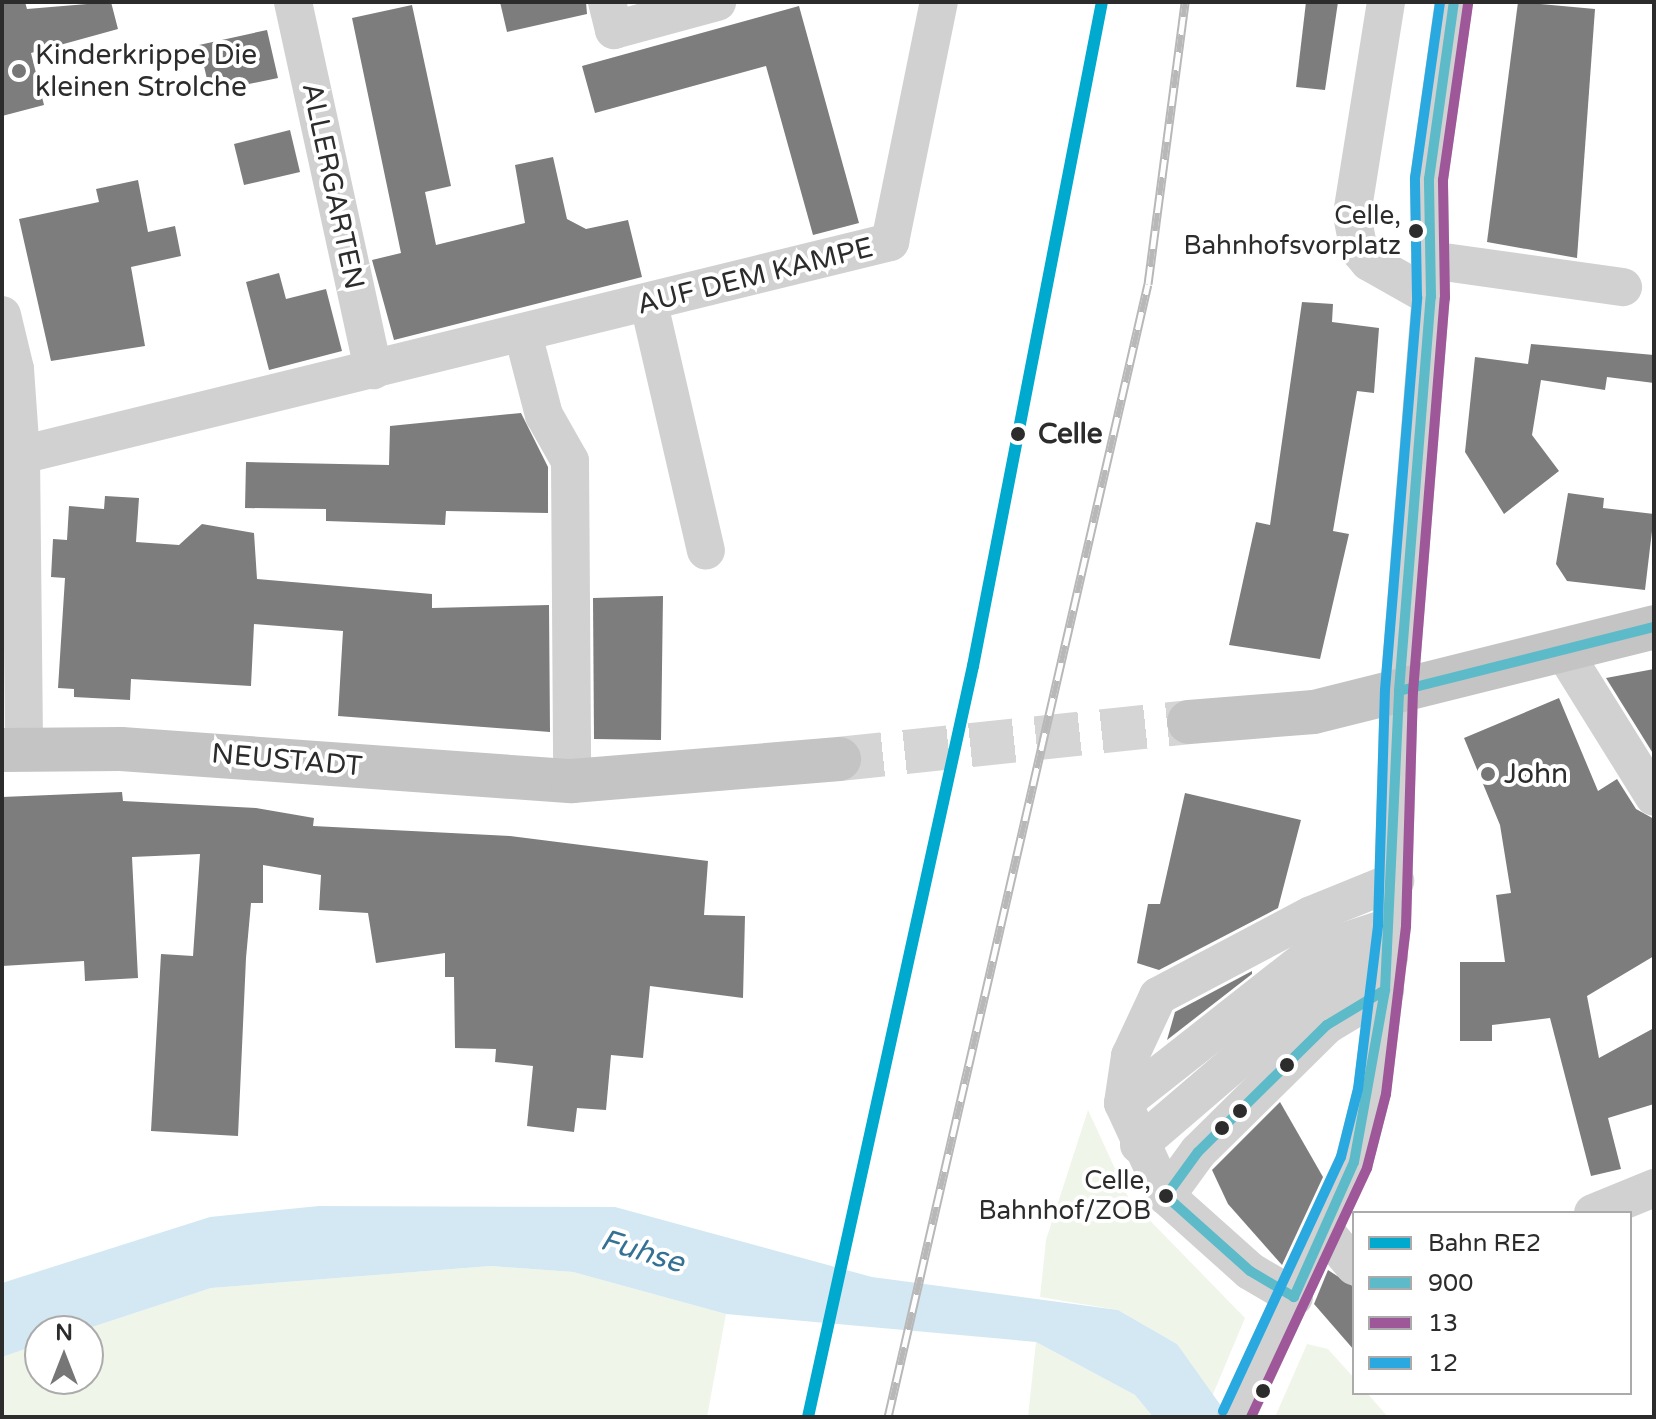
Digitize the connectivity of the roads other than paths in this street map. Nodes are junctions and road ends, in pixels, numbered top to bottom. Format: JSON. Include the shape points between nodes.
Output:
{"nodes":[{"id":1,"x":293,"y":2,"type":"edge"},
{"id":2,"x":607,"y":2,"type":"edge"},
{"id":3,"x":717,"y":2,"type":"edge"},
{"id":4,"x":939,"y":2,"type":"edge"},
{"id":5,"x":1386,"y":2,"type":"edge"},
{"id":6,"x":1454,"y":2,"type":"edge"},
{"id":7,"x":1431,"y":278,"type":"junction"},
{"id":8,"x":1623,"y":287,"type":"dead end"},
{"id":9,"x":649,"y":304,"type":"junction"},
{"id":10,"x":2,"y":315,"type":"edge"},
{"id":11,"x":523,"y":334,"type":"junction"},
{"id":12,"x":373,"y":370,"type":"junction"},
{"id":13,"x":21,"y":455,"type":"junction"},
{"id":14,"x":706,"y":551,"type":"dead end"},
{"id":15,"x":1654,"y":627,"type":"edge"},
{"id":16,"x":1562,"y":649,"type":"junction"},
{"id":17,"x":1399,"y":691,"type":"junction"},
{"id":18,"x":1189,"y":722,"type":"tunnel mouth"},
{"id":19,"x":13,"y":750,"type":"edge"},
{"id":20,"x":839,"y":759,"type":"tunnel mouth"},
{"id":21,"x":572,"y":781,"type":"junction"},
{"id":22,"x":1654,"y":797,"type":"edge"},
{"id":23,"x":1395,"y":881,"type":"junction"},
{"id":24,"x":1389,"y":958,"type":"junction"},
{"id":25,"x":1123,"y":1103,"type":"junction"},
{"id":26,"x":1139,"y":1145,"type":"junction"},
{"id":27,"x":1654,"y":1188,"type":"edge"},
{"id":28,"x":1166,"y":1196,"type":"junction"},
{"id":29,"x":1598,"y":1211,"type":"edge"},
{"id":30,"x":1324,"y":1230,"type":"junction"},
{"id":31,"x":1352,"y":1264,"type":"edge"},
{"id":32,"x":1286,"y":1312,"type":"junction"},
{"id":33,"x":1236,"y":1417,"type":"edge"}],
"edges":[{"from":1,"to":12,"type":"street","name":"ALLERGARTEN"},
{"from":2,"to":3,"type":"street","via":[[614,30]]},
{"from":4,"to":9,"type":"street","name":"AUF DEM KAMPE","via":[[890,242]]},
{"from":5,"to":7,"type":"street","via":[[1352,215],[1359,250],[1369,262]]},
{"from":6,"to":7,"type":"street","via":[[1429,179]]},
{"from":7,"to":8,"type":"street"},
{"from":7,"to":17,"type":"street"},
{"from":9,"to":11,"type":"street","name":"AUF DEM KAMPE"},
{"from":9,"to":14,"type":"street"},
{"from":10,"to":13,"type":"street","via":[[15,369]]},
{"from":11,"to":12,"type":"street","name":"AUF DEM KAMPE"},
{"from":11,"to":21,"type":"street","via":[[544,415],[570,461]]},
{"from":12,"to":13,"type":"street","name":"AUF DEM KAMPE"},
{"from":13,"to":19,"type":"street"},
{"from":15,"to":16,"type":"main road"},
{"from":16,"to":17,"type":"main road"},
{"from":16,"to":22,"type":"street"},
{"from":17,"to":18,"type":"main road","via":[[1314,712]]},
{"from":17,"to":23,"type":"street"},
{"from":19,"to":21,"type":"main road","name":"NEUSTADT","via":[[265,757]]},
{"from":20,"to":21,"type":"main road","name":"NEUSTADT"},
{"from":23,"to":24,"type":"street"},
{"from":23,"to":25,"type":"street","via":[[1311,915],[1158,996],[1138,1028]]},
{"from":24,"to":25,"type":"street","via":[[1316,951]]},
{"from":24,"to":26,"type":"street","via":[[1322,988]]},
{"from":24,"to":28,"type":"street","via":[[1198,1152]]},
{"from":24,"to":30,"type":"street","via":[[1372,1092],[1354,1162]]},
{"from":25,"to":26,"type":"street"},
{"from":26,"to":28,"type":"street"},
{"from":27,"to":29,"type":"street"},
{"from":28,"to":32,"type":"street","via":[[1250,1271]]},
{"from":30,"to":31,"type":"street"},
{"from":30,"to":32,"type":"street"},
{"from":32,"to":33,"type":"street"}]}
